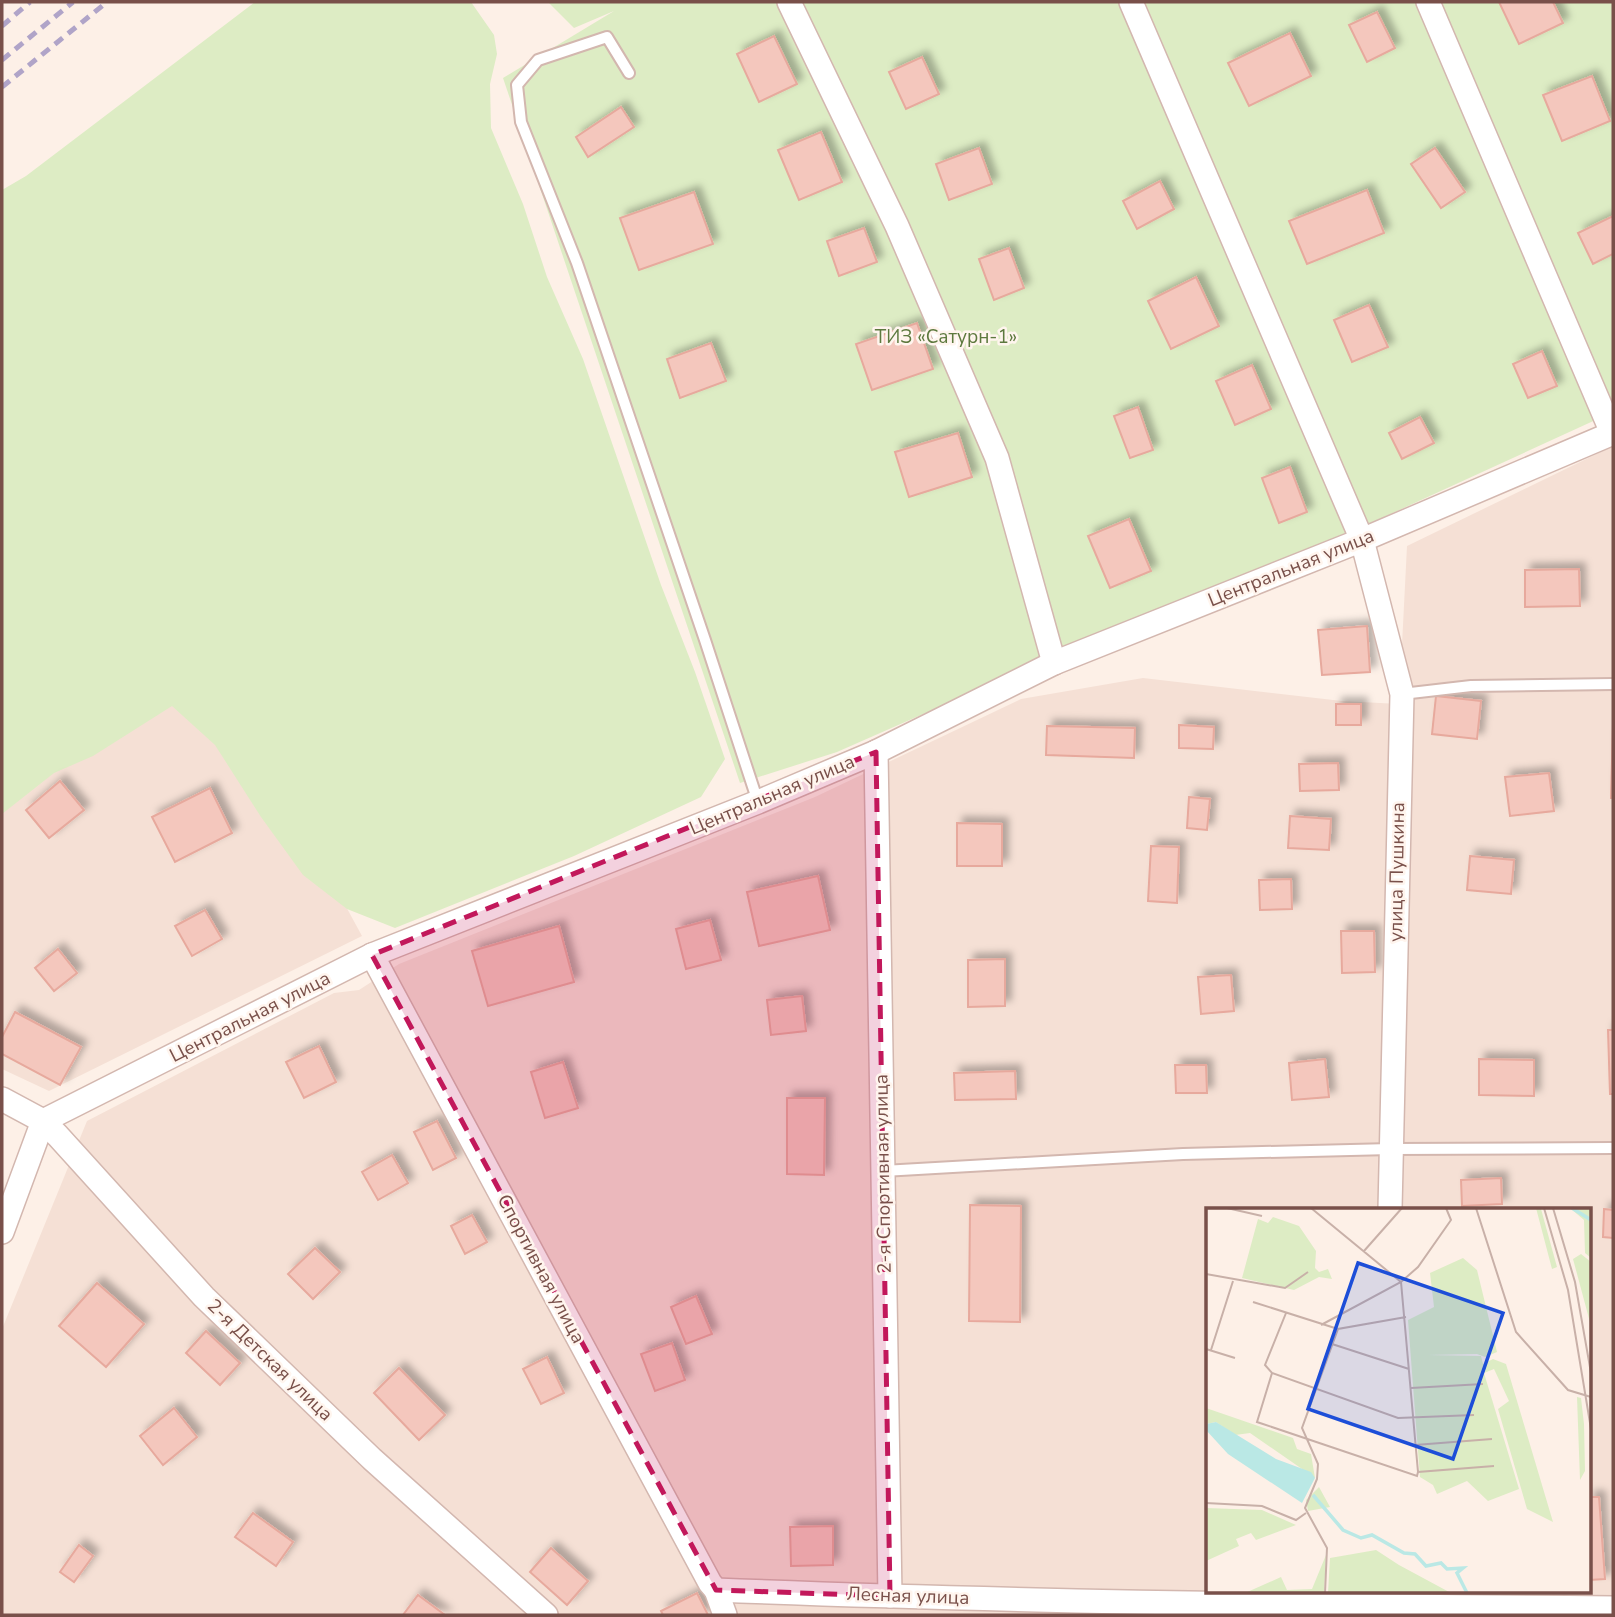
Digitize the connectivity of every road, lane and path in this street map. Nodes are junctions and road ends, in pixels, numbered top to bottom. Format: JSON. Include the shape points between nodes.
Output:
{"nodes":[{"id":1,"x":789,"y":2,"type":"edge"},
{"id":2,"x":1131,"y":2,"type":"edge"},
{"id":3,"x":1428,"y":2,"type":"edge"},
{"id":4,"x":629,"y":73,"type":"dead end"},
{"id":5,"x":1613,"y":433,"type":"edge"},
{"id":6,"x":1362,"y":540,"type":"junction"},
{"id":7,"x":1054,"y":663,"type":"junction"},
{"id":8,"x":1613,"y":684,"type":"edge"},
{"id":9,"x":1402,"y":694,"type":"junction"},
{"id":10,"x":876,"y":752,"type":"junction"},
{"id":11,"x":758,"y":802,"type":"junction"},
{"id":12,"x":372,"y":955,"type":"junction"},
{"id":13,"x":2,"y":1099,"type":"edge"},
{"id":14,"x":43,"y":1121,"type":"junction"},
{"id":15,"x":1613,"y":1148,"type":"edge"},
{"id":16,"x":1391,"y":1149,"type":"junction"},
{"id":17,"x":883,"y":1171,"type":"junction"},
{"id":18,"x":1390,"y":1208,"type":"edge"},
{"id":19,"x":2,"y":1232,"type":"edge"},
{"id":20,"x":713,"y":1586,"type":"junction"},
{"id":21,"x":890,"y":1596,"type":"junction"},
{"id":22,"x":1387,"y":1604,"type":"edge"},
{"id":23,"x":1613,"y":1608,"type":"edge"},
{"id":24,"x":546,"y":1615,"type":"edge"},
{"id":25,"x":725,"y":1615,"type":"edge"}],
"edges":[{"from":1,"to":7,"type":"street","via":[[897,226],[997,458]]},
{"from":2,"to":6,"type":"street","name":"улица Пушкина"},
{"from":3,"to":5,"type":"street"},
{"from":4,"to":11,"type":"lane","via":[[607,37],[538,60],[517,85],[521,122],[581,275]]},
{"from":5,"to":6,"type":"street","name":"Центральная улица"},
{"from":6,"to":7,"type":"street","name":"Центральная улица"},
{"from":6,"to":9,"type":"street","name":"улица Пушкина"},
{"from":7,"to":10,"type":"street","name":"Центральная улица"},
{"from":8,"to":9,"type":"lane","via":[[1471,686]]},
{"from":9,"to":16,"type":"street","name":"улица Пушкина"},
{"from":10,"to":11,"type":"street","name":"Центральная улица"},
{"from":10,"to":17,"type":"street","name":"2-я Спортивная улица"},
{"from":11,"to":12,"type":"street","name":"Центральная улица"},
{"from":12,"to":14,"type":"street","name":"Центральная улица"},
{"from":12,"to":20,"type":"street","name":"Спортивная улица"},
{"from":13,"to":14,"type":"street","name":"2-я Детская улица"},
{"from":14,"to":19,"type":"street"},
{"from":14,"to":24,"type":"street","name":"2-я Детская улица","via":[[204,1297],[372,1460]]},
{"from":15,"to":16,"type":"lane"},
{"from":16,"to":17,"type":"lane","via":[[1183,1154]]},
{"from":16,"to":18,"type":"street","name":"улица Пушкина"},
{"from":17,"to":21,"type":"street","name":"2-я Спортивная улица"},
{"from":20,"to":21,"type":"street","name":"Лесная улица"},
{"from":20,"to":25,"type":"street","name":"Спортивная улица"},
{"from":21,"to":22,"type":"street","name":"Лесная улица"},
{"from":22,"to":23,"type":"street","name":"Лесная улица"}]}
